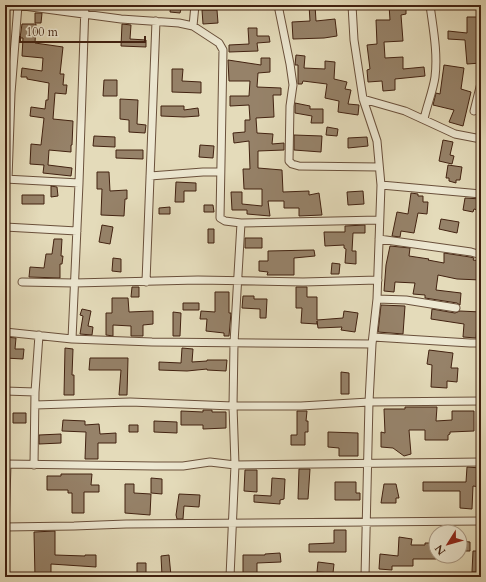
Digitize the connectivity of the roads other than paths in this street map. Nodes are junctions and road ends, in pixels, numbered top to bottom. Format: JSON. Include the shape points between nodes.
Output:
{"nodes":[{"id":1,"x":17,"y":5,"type":"edge"},
{"id":2,"x":84,"y":5,"type":"edge"},
{"id":3,"x":195,"y":5,"type":"edge"},
{"id":4,"x":278,"y":5,"type":"edge"},
{"id":5,"x":352,"y":5,"type":"edge"},
{"id":6,"x":430,"y":5,"type":"edge"},
{"id":7,"x":84,"y":14,"type":"junction"},
{"id":8,"x":156,"y":21,"type":"junction"},
{"id":9,"x":193,"y":26,"type":"junction"},
{"id":10,"x":481,"y":83,"type":"edge"},
{"id":11,"x":363,"y":99,"type":"junction"},
{"id":12,"x":474,"y":111,"type":"dead end"},
{"id":13,"x":424,"y":119,"type":"junction"},
{"id":14,"x":481,"y":139,"type":"edge"},
{"id":15,"x":379,"y":167,"type":"junction"},
{"id":16,"x":220,"y":172,"type":"junction"},
{"id":17,"x":150,"y":176,"type":"junction"},
{"id":18,"x":7,"y":179,"type":"edge"},
{"id":19,"x":79,"y":183,"type":"junction"},
{"id":20,"x":381,"y":185,"type":"junction"},
{"id":21,"x":481,"y":194,"type":"edge"},
{"id":22,"x":379,"y":220,"type":"junction"},
{"id":23,"x":241,"y":223,"type":"junction"},
{"id":24,"x":5,"y":227,"type":"edge"},
{"id":25,"x":77,"y":231,"type":"junction"},
{"id":26,"x":379,"y":239,"type":"junction"},
{"id":27,"x":481,"y":255,"type":"edge"},
{"id":28,"x":378,"y":280,"type":"junction"},
{"id":29,"x":238,"y":281,"type":"junction"},
{"id":30,"x":22,"y":282,"type":"dead end"},
{"id":31,"x":146,"y":282,"type":"junction"},
{"id":32,"x":74,"y":283,"type":"junction"},
{"id":33,"x":377,"y":299,"type":"junction"},
{"id":34,"x":456,"y":308,"type":"dead end"},
{"id":35,"x":5,"y":332,"type":"edge"},
{"id":36,"x":40,"y":335,"type":"junction"},
{"id":37,"x":72,"y":339,"type":"junction"},
{"id":38,"x":373,"y":340,"type":"junction"},
{"id":39,"x":481,"y":342,"type":"edge"},
{"id":40,"x":234,"y":343,"type":"junction"},
{"id":41,"x":5,"y":391,"type":"edge"},
{"id":42,"x":35,"y":392,"type":"junction"},
{"id":43,"x":481,"y":401,"type":"edge"},
{"id":44,"x":369,"y":402,"type":"junction"},
{"id":45,"x":36,"y":405,"type":"junction"},
{"id":46,"x":233,"y":406,"type":"junction"},
{"id":47,"x":367,"y":462,"type":"junction"},
{"id":48,"x":481,"y":462,"type":"edge"},
{"id":49,"x":6,"y":464,"type":"edge"},
{"id":50,"x":236,"y":464,"type":"junction"},
{"id":51,"x":34,"y":465,"type":"junction"},
{"id":52,"x":481,"y":521,"type":"edge"},
{"id":53,"x":366,"y":523,"type":"junction"},
{"id":54,"x":232,"y":524,"type":"junction"},
{"id":55,"x":5,"y":528,"type":"edge"},
{"id":56,"x":230,"y":577,"type":"edge"},
{"id":57,"x":365,"y":577,"type":"edge"}],
"edges":[{"from":1,"to":7,"type":"street"},
{"from":1,"to":18,"type":"street"},
{"from":2,"to":7,"type":"street"},
{"from":3,"to":9,"type":"street"},
{"from":4,"to":15,"type":"street","via":[[293,85],[289,162],[298,166]]},
{"from":5,"to":11,"type":"street","via":[[354,40]]},
{"from":6,"to":13,"type":"street","via":[[436,64],[435,78]]},
{"from":7,"to":8,"type":"street"},
{"from":7,"to":19,"type":"street"},
{"from":8,"to":9,"type":"street"},
{"from":8,"to":17,"type":"street"},
{"from":9,"to":16,"type":"street","via":[[220,43],[223,50]]},
{"from":10,"to":12,"type":"street"},
{"from":11,"to":13,"type":"street"},
{"from":11,"to":15,"type":"street","via":[[377,141]]},
{"from":13,"to":14,"type":"street","via":[[454,134]]},
{"from":15,"to":20,"type":"street"},
{"from":16,"to":17,"type":"street"},
{"from":16,"to":23,"type":"street","via":[[220,218]]},
{"from":17,"to":31,"type":"street"},
{"from":18,"to":19,"type":"street"},
{"from":19,"to":25,"type":"street"},
{"from":20,"to":21,"type":"street"},
{"from":20,"to":22,"type":"street"},
{"from":22,"to":23,"type":"street"},
{"from":22,"to":26,"type":"street"},
{"from":23,"to":29,"type":"street"},
{"from":24,"to":25,"type":"street"},
{"from":25,"to":32,"type":"street"},
{"from":26,"to":27,"type":"street"},
{"from":26,"to":28,"type":"street"},
{"from":28,"to":29,"type":"street"},
{"from":28,"to":33,"type":"street"},
{"from":29,"to":31,"type":"street"},
{"from":29,"to":40,"type":"street"},
{"from":30,"to":32,"type":"street"},
{"from":31,"to":32,"type":"street"},
{"from":32,"to":37,"type":"street"},
{"from":33,"to":34,"type":"street","via":[[406,300]]},
{"from":33,"to":38,"type":"street"},
{"from":35,"to":36,"type":"street"},
{"from":36,"to":37,"type":"street"},
{"from":36,"to":42,"type":"street"},
{"from":37,"to":40,"type":"street"},
{"from":38,"to":39,"type":"street"},
{"from":38,"to":40,"type":"street"},
{"from":38,"to":44,"type":"street"},
{"from":40,"to":46,"type":"street"},
{"from":41,"to":42,"type":"street"},
{"from":42,"to":45,"type":"street"},
{"from":43,"to":44,"type":"street"},
{"from":44,"to":46,"type":"street"},
{"from":44,"to":47,"type":"street"},
{"from":45,"to":46,"type":"street","via":[[130,402]]},
{"from":45,"to":51,"type":"street"},
{"from":46,"to":50,"type":"street"},
{"from":47,"to":48,"type":"street"},
{"from":47,"to":50,"type":"street"},
{"from":47,"to":53,"type":"street"},
{"from":49,"to":51,"type":"street"},
{"from":49,"to":55,"type":"street"},
{"from":50,"to":51,"type":"street","via":[[210,462],[176,466]]},
{"from":50,"to":54,"type":"street"},
{"from":52,"to":53,"type":"street"},
{"from":53,"to":54,"type":"street"},
{"from":53,"to":57,"type":"street"},
{"from":54,"to":55,"type":"street"},
{"from":54,"to":56,"type":"street"}]}
